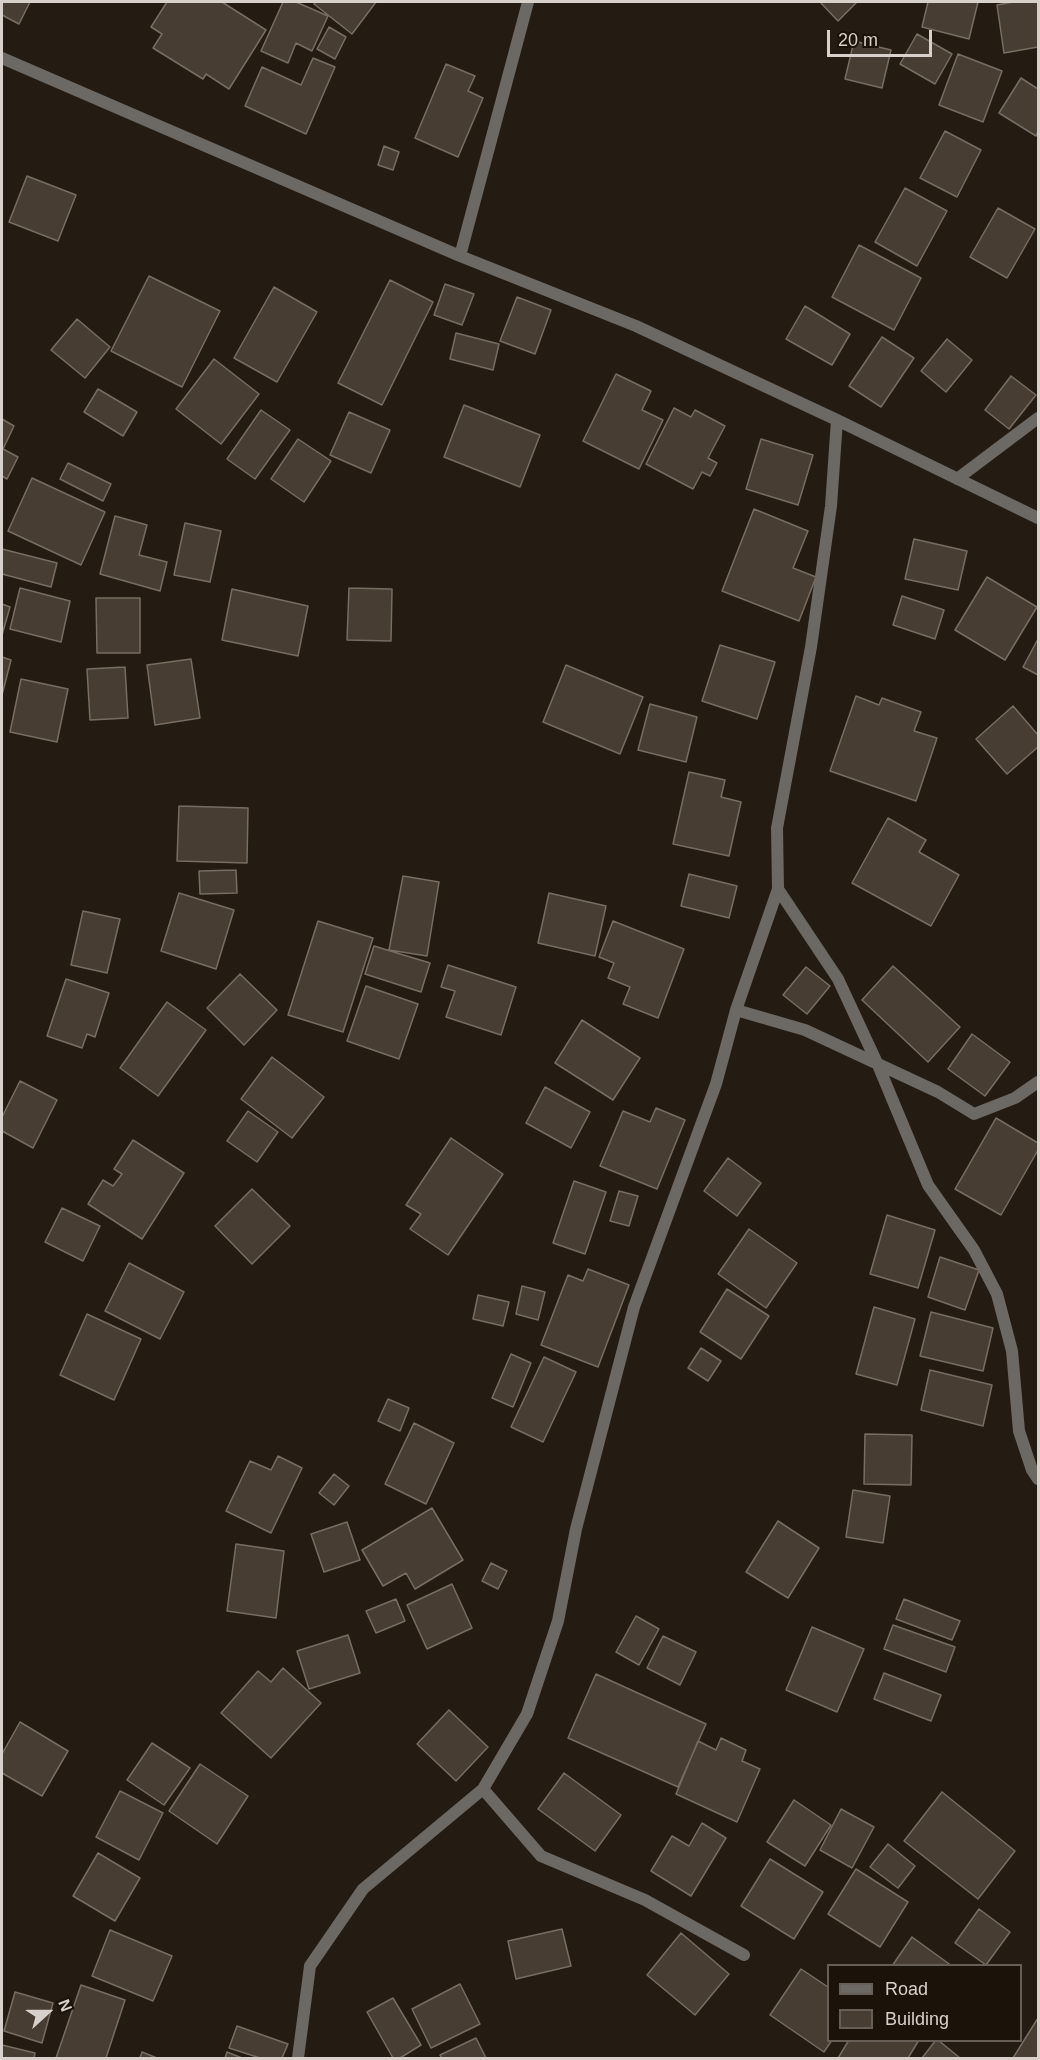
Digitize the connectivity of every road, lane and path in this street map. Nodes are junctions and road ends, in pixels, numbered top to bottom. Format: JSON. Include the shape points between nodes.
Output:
{"nodes":[{"id":1,"x":528,"y":2,"type":"edge"},
{"id":2,"x":2,"y":58,"type":"edge"},
{"id":3,"x":460,"y":256,"type":"junction"},
{"id":4,"x":1038,"y":418,"type":"edge"},
{"id":5,"x":837,"y":420,"type":"junction"},
{"id":6,"x":957,"y":479,"type":"junction"},
{"id":7,"x":1038,"y":518,"type":"edge"},
{"id":8,"x":778,"y":889,"type":"junction"},
{"id":9,"x":736,"y":1010,"type":"junction"},
{"id":10,"x":878,"y":1065,"type":"junction"},
{"id":11,"x":1038,"y":1082,"type":"edge"},
{"id":12,"x":1038,"y":1479,"type":"edge"},
{"id":13,"x":483,"y":1789,"type":"junction"},
{"id":14,"x":744,"y":1955,"type":"dead end"},
{"id":15,"x":298,"y":2058,"type":"edge"}],
"edges":[{"from":1,"to":3,"type":"street"},
{"from":2,"to":3,"type":"street"},
{"from":3,"to":5,"type":"street","via":[[636,326]]},
{"from":4,"to":6,"type":"street"},
{"from":5,"to":6,"type":"street"},
{"from":5,"to":8,"type":"street","via":[[831,506],[813,635],[777,828]]},
{"from":6,"to":7,"type":"street"},
{"from":8,"to":9,"type":"street"},
{"from":8,"to":10,"type":"street","via":[[838,979]]},
{"from":9,"to":10,"type":"street","via":[[805,1030]]},
{"from":9,"to":13,"type":"street","via":[[716,1084],[634,1307],[576,1529],[558,1621],[527,1714]]},
{"from":10,"to":11,"type":"street","via":[[938,1092],[974,1114],[1015,1098]]},
{"from":10,"to":12,"type":"street","via":[[928,1185],[974,1250],[997,1294],[1012,1351],[1019,1431]]},
{"from":13,"to":14,"type":"street","via":[[541,1856],[645,1900]]},
{"from":13,"to":15,"type":"street","via":[[363,1889],[309,1966]]}]}
